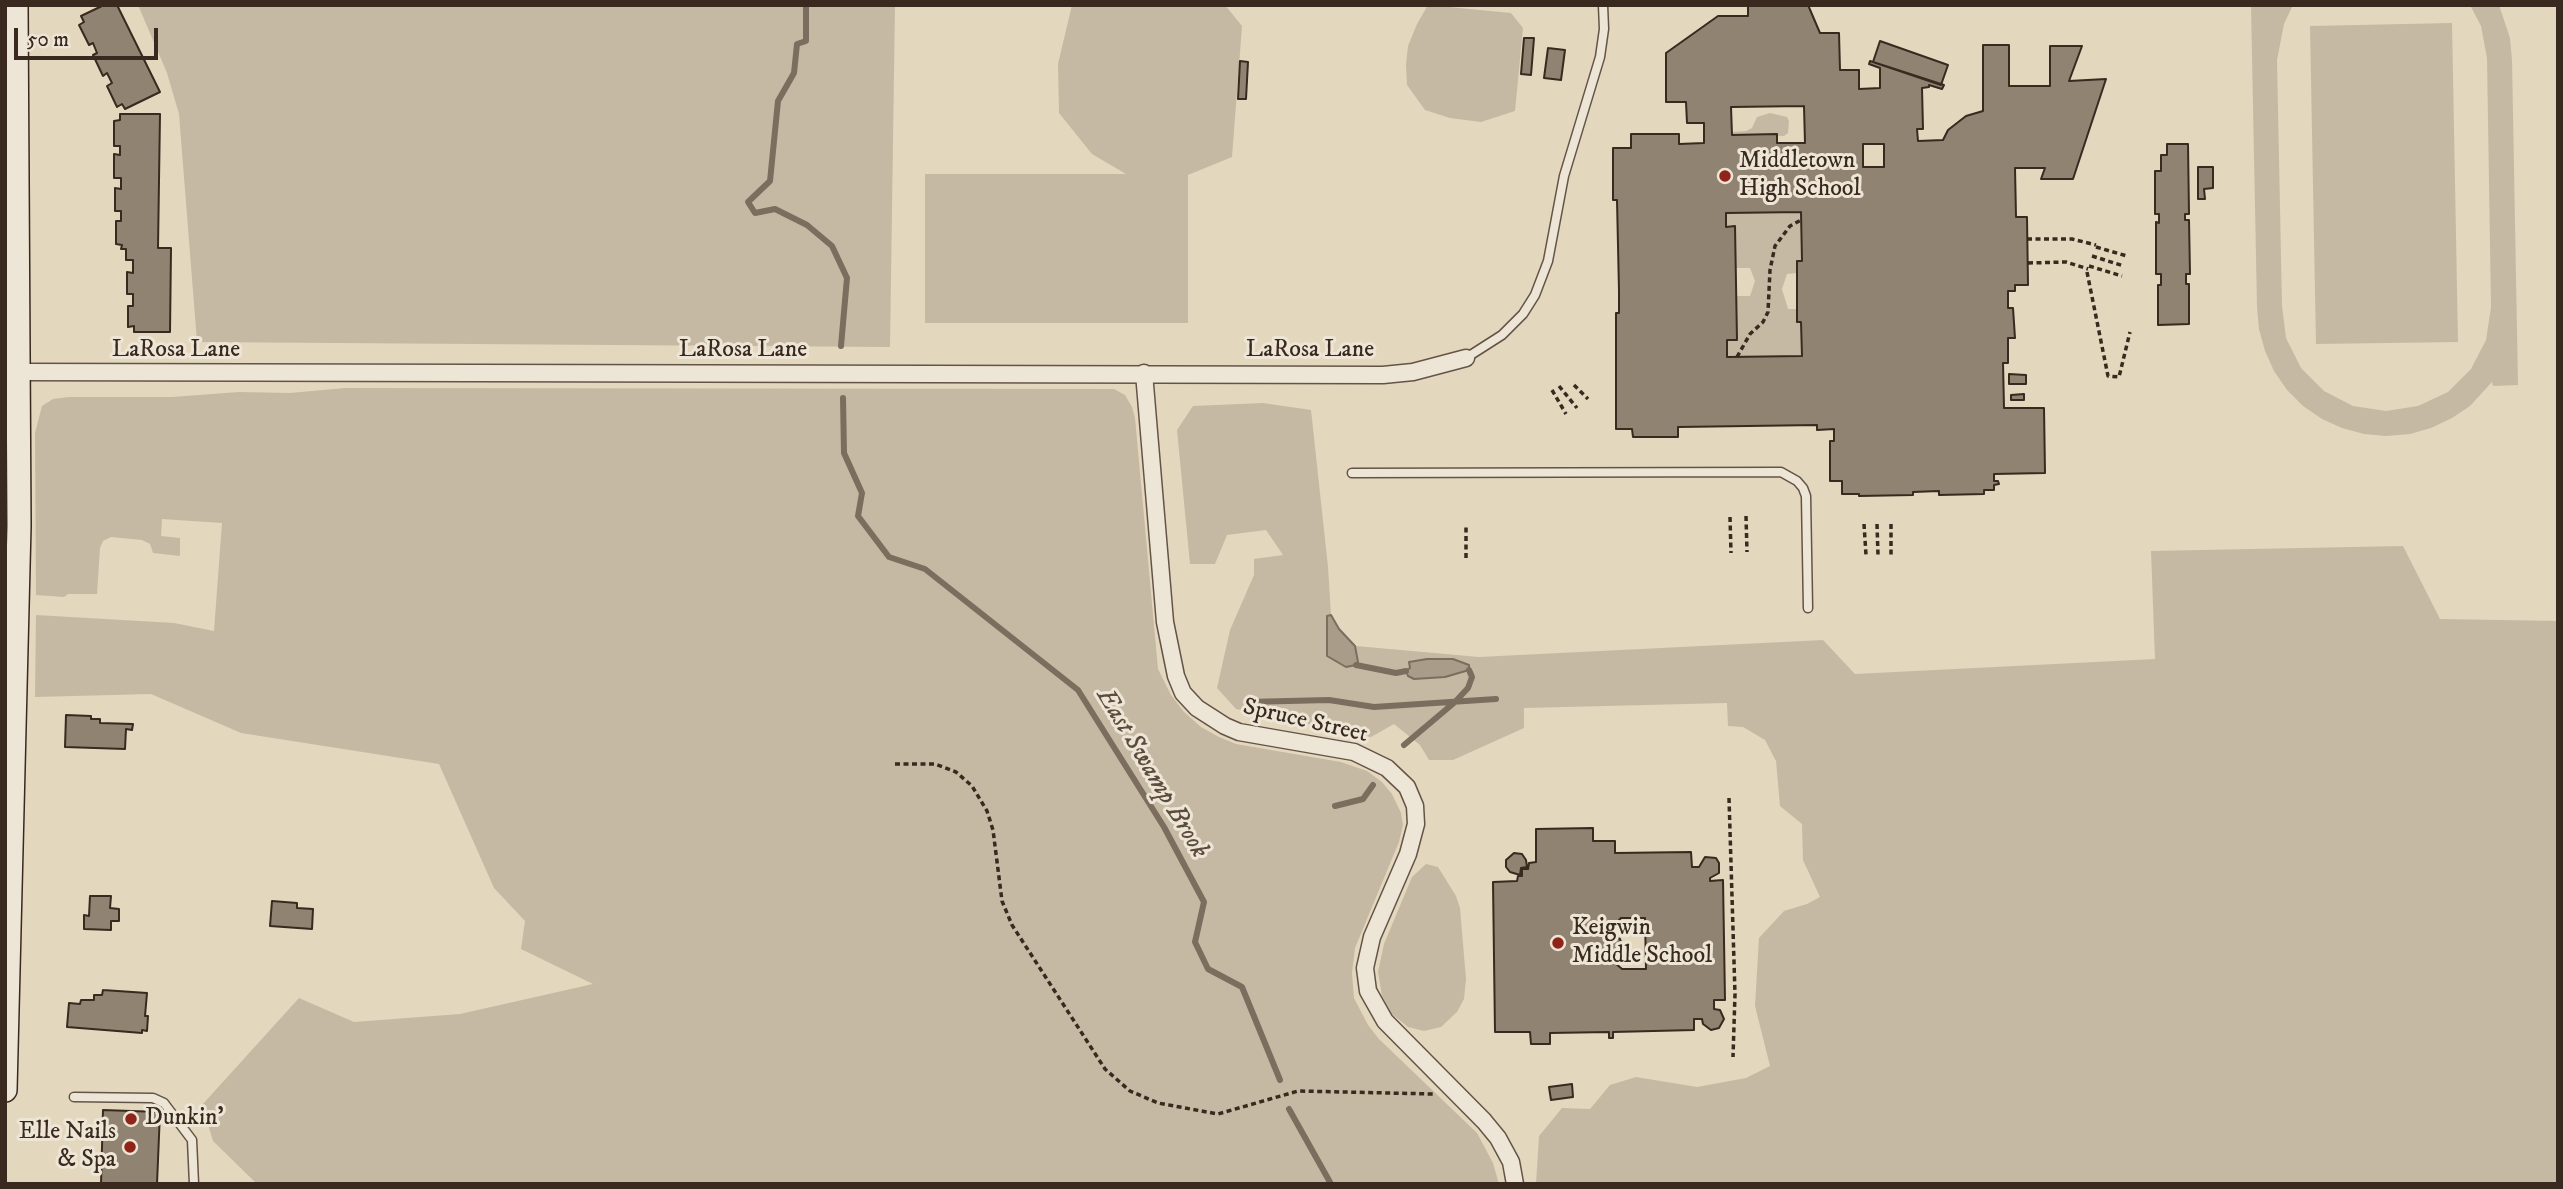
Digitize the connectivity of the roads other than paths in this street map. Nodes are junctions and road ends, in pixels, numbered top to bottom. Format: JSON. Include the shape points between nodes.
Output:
{"nodes":[{"id":1,"x":16,"y":5,"type":"edge"},
{"id":2,"x":1603,"y":5,"type":"edge"},
{"id":3,"x":1466,"y":358,"type":"joint"},
{"id":4,"x":19,"y":372,"type":"junction"},
{"id":5,"x":1144,"y":373,"type":"junction"},
{"id":6,"x":1352,"y":473,"type":"dead end"},
{"id":7,"x":1808,"y":608,"type":"dead end"},
{"id":8,"x":5,"y":1090,"type":"edge"},
{"id":9,"x":75,"y":1097,"type":"dead end"},
{"id":10,"x":194,"y":1184,"type":"edge"},
{"id":11,"x":1515,"y":1184,"type":"edge"}],
"edges":[{"from":1,"to":4,"type":"main road"},
{"from":2,"to":3,"type":"lane","via":[[1600,57],[1535,295],[1502,335]]},
{"from":3,"to":5,"type":"street","name":"LaRosa Lane","via":[[1426,370],[1383,375]]},
{"from":4,"to":5,"type":"street","name":"LaRosa Lane"},
{"from":4,"to":8,"type":"main road"},
{"from":5,"to":11,"type":"street","name":"Spruce Street","via":[[1166,622],[1183,693],[1197,708],[1239,732],[1354,752],[1387,768],[1406,788],[1415,806],[1416,824],[1408,855],[1372,937],[1366,968],[1368,991],[1385,1021],[1498,1138],[1511,1162]]},
{"from":6,"to":7,"type":"lane","via":[[1782,472],[1797,481],[1806,496]]},
{"from":9,"to":10,"type":"lane","via":[[153,1098],[164,1103],[192,1140]]}]}
